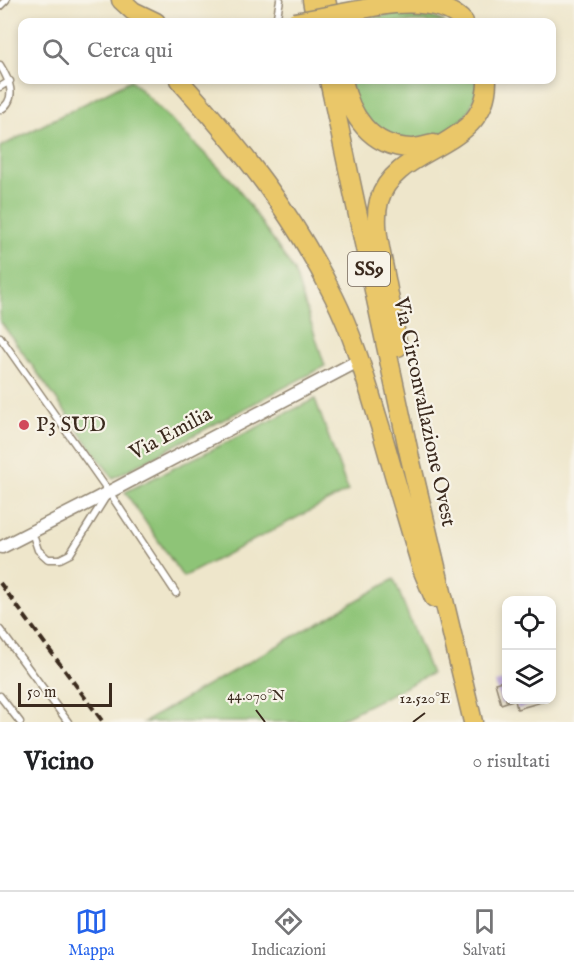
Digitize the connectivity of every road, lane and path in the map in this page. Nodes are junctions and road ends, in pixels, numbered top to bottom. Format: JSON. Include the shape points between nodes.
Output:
{"nodes":[{"id":1,"x":6,"y":0,"type":"edge"},
{"id":2,"x":112,"y":0,"type":"edge"},
{"id":3,"x":121,"y":0,"type":"edge"},
{"id":4,"x":280,"y":0,"type":"edge"},
{"id":5,"x":312,"y":0,"type":"edge"},
{"id":6,"x":326,"y":0,"type":"edge"},
{"id":7,"x":0,"y":6,"type":"edge"},
{"id":8,"x":277,"y":16,"type":"dead end"},
{"id":9,"x":126,"y":18,"type":"edge"},
{"id":10,"x":148,"y":18,"type":"edge"},
{"id":11,"x":315,"y":18,"type":"edge"},
{"id":12,"x":316,"y":18,"type":"edge"},
{"id":13,"x":330,"y":18,"type":"edge"},
{"id":14,"x":460,"y":18,"type":"edge"},
{"id":15,"x":1,"y":67,"type":"edge"},
{"id":16,"x":10,"y":81,"type":"junction"},
{"id":17,"x":183,"y":84,"type":"edge"},
{"id":18,"x":330,"y":84,"type":"edge"},
{"id":19,"x":344,"y":84,"type":"edge"},
{"id":20,"x":486,"y":84,"type":"edge"},
{"id":21,"x":0,"y":87,"type":"edge"},
{"id":22,"x":0,"y":110,"type":"edge"},
{"id":23,"x":445,"y":143,"type":"junction"},
{"id":24,"x":0,"y":337,"type":"edge"},
{"id":25,"x":360,"y":360,"type":"junction"},
{"id":26,"x":410,"y":458,"type":"junction"},
{"id":27,"x":109,"y":492,"type":"junction"},
{"id":28,"x":32,"y":531,"type":"junction"},
{"id":29,"x":2,"y":547,"type":"edge"},
{"id":30,"x":176,"y":593,"type":"dead end"},
{"id":31,"x":0,"y":630,"type":"edge"},
{"id":32,"x":455,"y":649,"type":"junction"},
{"id":33,"x":0,"y":696,"type":"edge"},
{"id":34,"x":20,"y":722,"type":"edge"},
{"id":35,"x":69,"y":722,"type":"edge"},
{"id":36,"x":473,"y":722,"type":"edge"}],
"edges":[{"from":1,"to":7,"type":"lane"},
{"from":2,"to":9,"type":"main road"},
{"from":3,"to":10,"type":"main road"},
{"from":4,"to":8,"type":"lane"},
{"from":5,"to":11,"type":"main road"},
{"from":6,"to":13,"type":"main road"},
{"from":12,"to":14,"type":"main road","bridge":true,"via":[[407,2],[437,6]]},
{"from":15,"to":16,"type":"lane"},
{"from":16,"to":21,"type":"lane"},
{"from":16,"to":22,"type":"lane","via":[[11,92]]},
{"from":17,"to":25,"type":"main road","via":[[238,147],[303,238],[335,298]]},
{"from":18,"to":26,"type":"main road","name":"Via Circonvallazione Ovest","number":"SS9"},
{"from":19,"to":23,"type":"main road","via":[[354,115],[387,143],[411,148]]},
{"from":20,"to":23,"type":"main road","via":[[482,105],[471,123]]},
{"from":23,"to":26,"type":"main road","via":[[408,163],[389,180],[379,202],[378,231],[408,402]]},
{"from":24,"to":27,"type":"lane"},
{"from":25,"to":27,"type":"street","name":"Via Emilia"},
{"from":25,"to":32,"type":"main road","via":[[422,569]]},
{"from":26,"to":32,"type":"main road","name":"Via Circonvallazione Ovest","number":"SS9"},
{"from":27,"to":28,"type":"street","name":"Via Emilia"},
{"from":27,"to":28,"type":"lane","via":[[70,554],[60,559],[48,558],[38,550]]},
{"from":27,"to":30,"type":"lane"},
{"from":28,"to":29,"type":"street","name":"Via Emilia"},
{"from":31,"to":35,"type":"lane"},
{"from":32,"to":36,"type":"main road","number":"SS9"},
{"from":33,"to":34,"type":"lane"}]}
